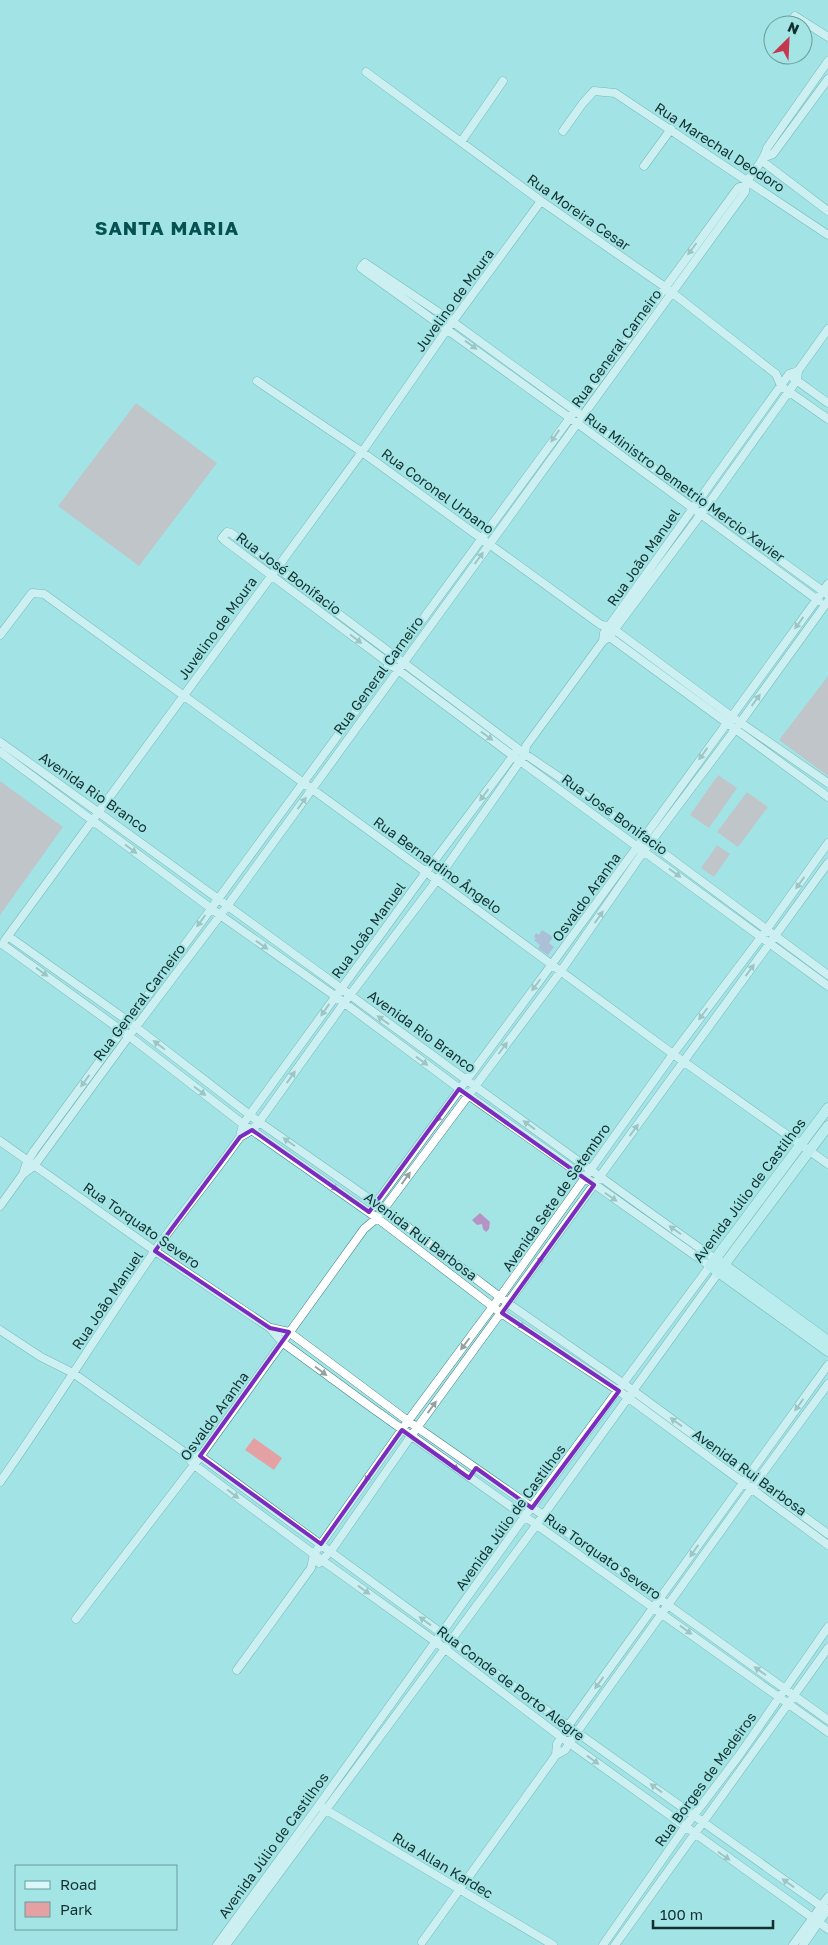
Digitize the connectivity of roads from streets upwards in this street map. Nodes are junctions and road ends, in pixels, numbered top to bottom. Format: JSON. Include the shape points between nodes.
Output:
{"nodes":[{"id":1,"x":813,"y":27,"type":"edge"},
{"id":2,"x":828,"y":36,"type":"edge"},
{"id":3,"x":828,"y":61,"type":"edge"},
{"id":4,"x":366,"y":72,"type":"dead end"},
{"id":5,"x":817,"y":76,"type":"junction"},
{"id":6,"x":503,"y":81,"type":"dead end"},
{"id":7,"x":827,"y":81,"type":"edge"},
{"id":8,"x":793,"y":110,"type":"junction"},
{"id":9,"x":801,"y":117,"type":"junction"},
{"id":10,"x":671,"y":129,"type":"junction"},
{"id":11,"x":563,"y":131,"type":"dead end"},
{"id":12,"x":776,"y":135,"type":"junction"},
{"id":13,"x":783,"y":141,"type":"junction"},
{"id":14,"x":461,"y":142,"type":"junction"},
{"id":15,"x":762,"y":160,"type":"junction"},
{"id":16,"x":644,"y":166,"type":"dead end"},
{"id":17,"x":748,"y":181,"type":"junction"},
{"id":18,"x":541,"y":201,"type":"junction"},
{"id":19,"x":828,"y":210,"type":"edge"},
{"id":20,"x":828,"y":235,"type":"edge"},
{"id":21,"x":706,"y":238,"type":"junction"},
{"id":22,"x":679,"y":267,"type":"junction"},
{"id":23,"x":686,"y":272,"type":"junction"},
{"id":24,"x":665,"y":287,"type":"junction"},
{"id":25,"x":672,"y":292,"type":"junction"},
{"id":26,"x":450,"y":325,"type":"junction"},
{"id":27,"x":828,"y":329,"type":"edge"},
{"id":28,"x":631,"y":332,"type":"junction"},
{"id":29,"x":638,"y":338,"type":"junction"},
{"id":30,"x":612,"y":359,"type":"junction"},
{"id":31,"x":619,"y":366,"type":"junction"},
{"id":32,"x":798,"y":371,"type":"junction"},
{"id":33,"x":776,"y":374,"type":"junction"},
{"id":34,"x":789,"y":374,"type":"junction"},
{"id":35,"x":797,"y":380,"type":"junction"},
{"id":36,"x":257,"y":381,"type":"dead end"},
{"id":37,"x":592,"y":386,"type":"junction"},
{"id":38,"x":781,"y":386,"type":"junction"},
{"id":39,"x":788,"y":391,"type":"junction"},
{"id":40,"x":600,"y":392,"type":"junction"},
{"id":41,"x":828,"y":403,"type":"edge"},
{"id":42,"x":571,"y":414,"type":"junction"},
{"id":43,"x":828,"y":419,"type":"edge"},
{"id":44,"x":580,"y":420,"type":"junction"},
{"id":45,"x":742,"y":440,"type":"junction"},
{"id":46,"x":750,"y":446,"type":"junction"},
{"id":47,"x":362,"y":452,"type":"junction"},
{"id":48,"x":543,"y":453,"type":"junction"},
{"id":49,"x":550,"y":459,"type":"junction"},
{"id":50,"x":522,"y":483,"type":"junction"},
{"id":51,"x":529,"y":489,"type":"junction"},
{"id":52,"x":695,"y":504,"type":"junction"},
{"id":53,"x":707,"y":506,"type":"junction"},
{"id":54,"x":500,"y":513,"type":"junction"},
{"id":55,"x":701,"y":514,"type":"junction"},
{"id":56,"x":507,"y":519,"type":"junction"},
{"id":57,"x":482,"y":538,"type":"junction"},
{"id":58,"x":489,"y":544,"type":"junction"},
{"id":59,"x":656,"y":566,"type":"junction"},
{"id":60,"x":274,"y":571,"type":"junction"},
{"id":61,"x":458,"y":571,"type":"junction"},
{"id":62,"x":465,"y":577,"type":"junction"},
{"id":63,"x":828,"y":584,"type":"edge"},
{"id":64,"x":825,"y":593,"type":"edge"},
{"id":65,"x":816,"y":599,"type":"junction"},
{"id":66,"x":434,"y":603,"type":"junction"},
{"id":67,"x":827,"y":605,"type":"edge"},
{"id":68,"x":441,"y":610,"type":"junction"},
{"id":69,"x":607,"y":632,"type":"junction"},
{"id":70,"x":412,"y":634,"type":"junction"},
{"id":71,"x":0,"y":635,"type":"edge"},
{"id":72,"x":419,"y":640,"type":"junction"},
{"id":73,"x":395,"y":657,"type":"junction"},
{"id":74,"x":403,"y":662,"type":"junction"},
{"id":75,"x":390,"y":664,"type":"junction"},
{"id":76,"x":397,"y":670,"type":"junction"},
{"id":77,"x":368,"y":694,"type":"junction"},
{"id":78,"x":183,"y":696,"type":"junction"},
{"id":79,"x":375,"y":701,"type":"junction"},
{"id":80,"x":728,"y":719,"type":"junction"},
{"id":81,"x":347,"y":722,"type":"junction"},
{"id":82,"x":738,"y":726,"type":"junction"},
{"id":83,"x":355,"y":729,"type":"junction"},
{"id":84,"x":0,"y":742,"type":"edge"},
{"id":85,"x":0,"y":752,"type":"edge"},
{"id":86,"x":521,"y":753,"type":"junction"},
{"id":87,"x":323,"y":755,"type":"junction"},
{"id":88,"x":331,"y":763,"type":"junction"},
{"id":89,"x":43,"y":772,"type":"junction"},
{"id":90,"x":38,"y":780,"type":"junction"},
{"id":91,"x":303,"y":782,"type":"junction"},
{"id":92,"x":828,"y":783,"type":"edge"},
{"id":93,"x":312,"y":789,"type":"junction"},
{"id":94,"x":584,"y":794,"type":"junction"},
{"id":95,"x":828,"y":797,"type":"edge"},
{"id":96,"x":578,"y":802,"type":"junction"},
{"id":97,"x":98,"y":811,"type":"junction"},
{"id":98,"x":470,"y":814,"type":"junction"},
{"id":99,"x":277,"y":817,"type":"junction"},
{"id":100,"x":92,"y":820,"type":"junction"},
{"id":101,"x":479,"y":820,"type":"junction"},
{"id":102,"x":287,"y":824,"type":"junction"},
{"id":103,"x":643,"y":838,"type":"junction"},
{"id":104,"x":828,"y":843,"type":"edge"},
{"id":105,"x":650,"y":844,"type":"junction"},
{"id":106,"x":254,"y":848,"type":"junction"},
{"id":107,"x":641,"y":848,"type":"junction"},
{"id":108,"x":264,"y":856,"type":"junction"},
{"id":109,"x":165,"y":859,"type":"junction"},
{"id":110,"x":828,"y":863,"type":"edge"},
{"id":111,"x":158,"y":868,"type":"junction"},
{"id":112,"x":426,"y":872,"type":"junction"},
{"id":113,"x":234,"y":876,"type":"junction"},
{"id":114,"x":437,"y":880,"type":"junction"},
{"id":115,"x":244,"y":883,"type":"junction"},
{"id":116,"x":218,"y":898,"type":"junction"},
{"id":117,"x":228,"y":905,"type":"junction"},
{"id":118,"x":211,"y":908,"type":"junction"},
{"id":119,"x":220,"y":915,"type":"junction"},
{"id":120,"x":767,"y":929,"type":"junction"},
{"id":121,"x":8,"y":936,"type":"junction"},
{"id":122,"x":762,"y":936,"type":"junction"},
{"id":123,"x":772,"y":939,"type":"junction"},
{"id":124,"x":1,"y":945,"type":"edge"},
{"id":125,"x":284,"y":948,"type":"junction"},
{"id":126,"x":370,"y":948,"type":"junction"},
{"id":127,"x":380,"y":955,"type":"junction"},
{"id":128,"x":278,"y":956,"type":"junction"},
{"id":129,"x":805,"y":958,"type":"junction"},
{"id":130,"x":170,"y":964,"type":"junction"},
{"id":131,"x":552,"y":964,"type":"junction"},
{"id":132,"x":799,"y":965,"type":"junction"},
{"id":133,"x":179,"y":970,"type":"junction"},
{"id":134,"x":561,"y":971,"type":"junction"},
{"id":135,"x":828,"y":975,"type":"edge"},
{"id":136,"x":67,"y":978,"type":"junction"},
{"id":137,"x":828,"y":986,"type":"edge"},
{"id":138,"x":61,"y":987,"type":"junction"},
{"id":139,"x":340,"y":989,"type":"junction"},
{"id":140,"x":335,"y":996,"type":"junction"},
{"id":141,"x":349,"y":996,"type":"junction"},
{"id":142,"x":344,"y":1003,"type":"junction"},
{"id":143,"x":128,"y":1022,"type":"junction"},
{"id":144,"x":136,"y":1028,"type":"junction"},
{"id":145,"x":121,"y":1031,"type":"junction"},
{"id":146,"x":129,"y":1036,"type":"junction"},
{"id":147,"x":408,"y":1038,"type":"junction"},
{"id":148,"x":302,"y":1043,"type":"junction"},
{"id":149,"x":402,"y":1046,"type":"junction"},
{"id":150,"x":311,"y":1049,"type":"junction"},
{"id":151,"x":673,"y":1054,"type":"junction"},
{"id":152,"x":684,"y":1062,"type":"junction"},
{"id":153,"x":192,"y":1070,"type":"junction"},
{"id":154,"x":185,"y":1079,"type":"junction"},
{"id":155,"x":466,"y":1079,"type":"junction"},
{"id":156,"x":475,"y":1086,"type":"junction"},
{"id":157,"x":460,"y":1089,"type":"junction"},
{"id":158,"x":468,"y":1095,"type":"junction"},
{"id":159,"x":828,"y":1108,"type":"edge"},
{"id":160,"x":249,"y":1114,"type":"junction"},
{"id":161,"x":259,"y":1122,"type":"junction"},
{"id":162,"x":243,"y":1124,"type":"junction"},
{"id":163,"x":828,"y":1126,"type":"edge"},
{"id":164,"x":252,"y":1130,"type":"junction"},
{"id":165,"x":240,"y":1137,"type":"junction"},
{"id":166,"x":551,"y":1141,"type":"junction"},
{"id":167,"x":0,"y":1142,"type":"edge"},
{"id":168,"x":806,"y":1147,"type":"junction"},
{"id":169,"x":545,"y":1150,"type":"junction"},
{"id":170,"x":31,"y":1164,"type":"junction"},
{"id":171,"x":828,"y":1164,"type":"edge"},
{"id":172,"x":321,"y":1165,"type":"junction"},
{"id":173,"x":591,"y":1170,"type":"junction"},
{"id":174,"x":315,"y":1174,"type":"junction"},
{"id":175,"x":600,"y":1177,"type":"junction"},
{"id":176,"x":585,"y":1178,"type":"junction"},
{"id":177,"x":782,"y":1178,"type":"junction"},
{"id":178,"x":594,"y":1185,"type":"junction"},
{"id":179,"x":376,"y":1203,"type":"junction"},
{"id":180,"x":0,"y":1206,"type":"edge"},
{"id":181,"x":384,"y":1209,"type":"junction"},
{"id":182,"x":369,"y":1212,"type":"junction"},
{"id":183,"x":378,"y":1218,"type":"junction"},
{"id":184,"x":368,"y":1225,"type":"junction"},
{"id":185,"x":737,"y":1230,"type":"junction"},
{"id":186,"x":746,"y":1236,"type":"junction"},
{"id":187,"x":155,"y":1251,"type":"junction"},
{"id":188,"x":717,"y":1266,"type":"junction"},
{"id":189,"x":471,"y":1275,"type":"junction"},
{"id":190,"x":464,"y":1284,"type":"junction"},
{"id":191,"x":500,"y":1297,"type":"junction"},
{"id":192,"x":687,"y":1298,"type":"junction"},
{"id":193,"x":508,"y":1304,"type":"junction"},
{"id":194,"x":696,"y":1304,"type":"junction"},
{"id":195,"x":493,"y":1306,"type":"junction"},
{"id":196,"x":502,"y":1313,"type":"junction"},
{"id":197,"x":781,"y":1313,"type":"junction"},
{"id":198,"x":270,"y":1328,"type":"junction"},
{"id":199,"x":0,"y":1330,"type":"edge"},
{"id":200,"x":289,"y":1332,"type":"junction"},
{"id":201,"x":828,"y":1341,"type":"edge"},
{"id":202,"x":282,"y":1342,"type":"junction"},
{"id":203,"x":828,"y":1351,"type":"edge"},
{"id":204,"x":645,"y":1355,"type":"junction"},
{"id":205,"x":654,"y":1361,"type":"junction"},
{"id":206,"x":594,"y":1364,"type":"junction"},
{"id":207,"x":828,"y":1365,"type":"edge"},
{"id":208,"x":589,"y":1371,"type":"junction"},
{"id":209,"x":73,"y":1373,"type":"junction"},
{"id":210,"x":624,"y":1384,"type":"junction"},
{"id":211,"x":828,"y":1384,"type":"edge"},
{"id":212,"x":633,"y":1390,"type":"junction"},
{"id":213,"x":619,"y":1391,"type":"junction"},
{"id":214,"x":375,"y":1396,"type":"junction"},
{"id":215,"x":628,"y":1398,"type":"junction"},
{"id":216,"x":368,"y":1405,"type":"junction"},
{"id":217,"x":408,"y":1421,"type":"junction"},
{"id":218,"x":418,"y":1428,"type":"junction"},
{"id":219,"x":402,"y":1430,"type":"junction"},
{"id":220,"x":692,"y":1434,"type":"junction"},
{"id":221,"x":411,"y":1436,"type":"junction"},
{"id":222,"x":687,"y":1441,"type":"junction"},
{"id":223,"x":184,"y":1452,"type":"junction"},
{"id":224,"x":200,"y":1456,"type":"junction"},
{"id":225,"x":381,"y":1459,"type":"junction"},
{"id":226,"x":194,"y":1465,"type":"junction"},
{"id":227,"x":390,"y":1466,"type":"junction"},
{"id":228,"x":476,"y":1468,"type":"junction"},
{"id":229,"x":748,"y":1475,"type":"junction"},
{"id":230,"x":469,"y":1478,"type":"junction"},
{"id":231,"x":0,"y":1482,"type":"edge"},
{"id":232,"x":757,"y":1482,"type":"junction"},
{"id":233,"x":743,"y":1483,"type":"junction"},
{"id":234,"x":751,"y":1489,"type":"junction"},
{"id":235,"x":532,"y":1508,"type":"junction"},
{"id":236,"x":722,"y":1512,"type":"junction"},
{"id":237,"x":543,"y":1515,"type":"junction"},
{"id":238,"x":526,"y":1516,"type":"junction"},
{"id":239,"x":730,"y":1518,"type":"junction"},
{"id":240,"x":289,"y":1521,"type":"junction"},
{"id":241,"x":537,"y":1524,"type":"junction"},
{"id":242,"x":282,"y":1530,"type":"junction"},
{"id":243,"x":828,"y":1534,"type":"edge"},
{"id":244,"x":704,"y":1537,"type":"junction"},
{"id":245,"x":575,"y":1538,"type":"junction"},
{"id":246,"x":712,"y":1543,"type":"junction"},
{"id":247,"x":321,"y":1544,"type":"junction"},
{"id":248,"x":828,"y":1545,"type":"edge"},
{"id":249,"x":568,"y":1547,"type":"junction"},
{"id":250,"x":330,"y":1551,"type":"junction"},
{"id":251,"x":314,"y":1554,"type":"junction"},
{"id":252,"x":322,"y":1560,"type":"junction"},
{"id":253,"x":310,"y":1568,"type":"junction"},
{"id":254,"x":388,"y":1593,"type":"junction"},
{"id":255,"x":659,"y":1600,"type":"junction"},
{"id":256,"x":380,"y":1602,"type":"junction"},
{"id":257,"x":668,"y":1606,"type":"junction"},
{"id":258,"x":654,"y":1608,"type":"junction"},
{"id":259,"x":662,"y":1613,"type":"junction"},
{"id":260,"x":76,"y":1619,"type":"dead end"},
{"id":261,"x":828,"y":1628,"type":"edge"},
{"id":262,"x":443,"y":1633,"type":"junction"},
{"id":263,"x":714,"y":1638,"type":"junction"},
{"id":264,"x":451,"y":1640,"type":"junction"},
{"id":265,"x":436,"y":1642,"type":"junction"},
{"id":266,"x":709,"y":1647,"type":"junction"},
{"id":267,"x":444,"y":1648,"type":"junction"},
{"id":268,"x":828,"y":1648,"type":"edge"},
{"id":269,"x":613,"y":1664,"type":"junction"},
{"id":270,"x":237,"y":1670,"type":"dead end"},
{"id":271,"x":622,"y":1670,"type":"junction"},
{"id":272,"x":512,"y":1684,"type":"junction"},
{"id":273,"x":785,"y":1688,"type":"junction"},
{"id":274,"x":504,"y":1693,"type":"junction"},
{"id":275,"x":794,"y":1695,"type":"junction"},
{"id":276,"x":779,"y":1697,"type":"junction"},
{"id":277,"x":789,"y":1703,"type":"junction"},
{"id":278,"x":381,"y":1719,"type":"junction"},
{"id":279,"x":828,"y":1720,"type":"edge"},
{"id":280,"x":389,"y":1725,"type":"junction"},
{"id":281,"x":760,"y":1725,"type":"junction"},
{"id":282,"x":568,"y":1726,"type":"junction"},
{"id":283,"x":825,"y":1730,"type":"edge"},
{"id":284,"x":768,"y":1731,"type":"junction"},
{"id":285,"x":577,"y":1732,"type":"junction"},
{"id":286,"x":561,"y":1737,"type":"junction"},
{"id":287,"x":571,"y":1744,"type":"junction"},
{"id":288,"x":556,"y":1756,"type":"junction"},
{"id":289,"x":738,"y":1757,"type":"junction"},
{"id":290,"x":746,"y":1762,"type":"junction"},
{"id":291,"x":632,"y":1772,"type":"junction"},
{"id":292,"x":623,"y":1782,"type":"junction"},
{"id":293,"x":320,"y":1805,"type":"junction"},
{"id":294,"x":327,"y":1810,"type":"junction"},
{"id":295,"x":694,"y":1816,"type":"junction"},
{"id":296,"x":703,"y":1822,"type":"junction"},
{"id":297,"x":685,"y":1827,"type":"junction"},
{"id":298,"x":694,"y":1834,"type":"junction"},
{"id":299,"x":764,"y":1865,"type":"junction"},
{"id":300,"x":754,"y":1877,"type":"junction"},
{"id":301,"x":461,"y":1889,"type":"junction"},
{"id":302,"x":640,"y":1892,"type":"junction"},
{"id":303,"x":260,"y":1893,"type":"junction"},
{"id":304,"x":828,"y":1897,"type":"edge"},
{"id":305,"x":648,"y":1898,"type":"junction"},
{"id":306,"x":826,"y":1909,"type":"edge"},
{"id":307,"x":816,"y":1920,"type":"junction"},
{"id":308,"x":828,"y":1929,"type":"edge"},
{"id":309,"x":422,"y":1942,"type":"dead end"},
{"id":310,"x":609,"y":1944,"type":"edge"},
{"id":311,"x":217,"y":1945,"type":"edge"},
{"id":312,"x":226,"y":1945,"type":"edge"},
{"id":313,"x":553,"y":1945,"type":"edge"},
{"id":314,"x":793,"y":1945,"type":"edge"},
{"id":315,"x":803,"y":1945,"type":"edge"}],
"edges":[{"from":1,"to":2,"type":"street"},
{"from":3,"to":5,"type":"street","name":"Rua General Carneiro"},
{"from":4,"to":14,"type":"street","name":"Rua Moreira Cesar"},
{"from":5,"to":7,"type":"street"},
{"from":5,"to":8,"type":"street","name":"Rua General Carneiro"},
{"from":6,"to":14,"type":"street"},
{"from":7,"to":9,"type":"street","name":"Rua General Carneiro"},
{"from":8,"to":9,"type":"street"},
{"from":8,"to":12,"type":"street","name":"Rua General Carneiro"},
{"from":9,"to":13,"type":"street","name":"Rua General Carneiro"},
{"from":10,"to":11,"type":"street","name":"Rua Marechal Deodoro","via":[[615,93],[594,91]]},
{"from":10,"to":16,"type":"street"},
{"from":10,"to":17,"type":"street","name":"Rua Marechal Deodoro"},
{"from":12,"to":13,"type":"street"},
{"from":12,"to":15,"type":"street","name":"Rua General Carneiro"},
{"from":13,"to":15,"type":"street","name":"Rua General Carneiro","via":[[773,154]]},
{"from":14,"to":18,"type":"street","name":"Rua Moreira Cesar"},
{"from":15,"to":17,"type":"street","name":"Rua General Carneiro"},
{"from":15,"to":19,"type":"street","name":"Rua Marechal Deodoro"},
{"from":17,"to":20,"type":"street","name":"Rua Marechal Deodoro"},
{"from":17,"to":21,"type":"street","name":"Rua General Carneiro","via":[[738,188]]},
{"from":18,"to":24,"type":"street","name":"Rua Moreira Cesar"},
{"from":18,"to":26,"type":"street","name":"Juvelino de Moura"},
{"from":21,"to":22,"type":"street","name":"Rua General Carneiro","one_way":true},
{"from":21,"to":23,"type":"street","name":"Rua General Carneiro"},
{"from":22,"to":23,"type":"street"},
{"from":22,"to":24,"type":"street","name":"Rua General Carneiro"},
{"from":23,"to":25,"type":"street","name":"Rua General Carneiro"},
{"from":24,"to":25,"type":"street","name":"Rua Moreira Cesar"},
{"from":24,"to":28,"type":"street","name":"Rua General Carneiro"},
{"from":25,"to":29,"type":"street","name":"Rua General Carneiro"},
{"from":25,"to":33,"type":"street","name":"Rua Moreira Cesar"},
{"from":26,"to":26,"type":"street","name":"Rua Ministro Demetrio Mercio Xavier","via":[[363,264],[361,268]]},
{"from":26,"to":42,"type":"street","name":"Rua Ministro Demetrio Mercio Xavier"},
{"from":26,"to":47,"type":"street","name":"Juvelino de Moura"},
{"from":27,"to":32,"type":"street"},
{"from":28,"to":29,"type":"street"},
{"from":28,"to":30,"type":"street","name":"Rua General Carneiro"},
{"from":29,"to":31,"type":"street","name":"Rua General Carneiro"},
{"from":30,"to":31,"type":"street"},
{"from":30,"to":37,"type":"street","name":"Rua General Carneiro"},
{"from":31,"to":40,"type":"street","name":"Rua General Carneiro"},
{"from":32,"to":34,"type":"street"},
{"from":32,"to":35,"type":"street"},
{"from":33,"to":34,"type":"street"},
{"from":33,"to":38,"type":"street","name":"Rua Moreira Cesar"},
{"from":34,"to":35,"type":"street"},
{"from":34,"to":38,"type":"street","name":"Rua João Manuel"},
{"from":35,"to":39,"type":"street","name":"Rua João Manuel"},
{"from":35,"to":41,"type":"street"},
{"from":36,"to":47,"type":"street","name":"Rua Coronel Urbano"},
{"from":37,"to":40,"type":"street"},
{"from":37,"to":42,"type":"street","name":"Rua General Carneiro"},
{"from":38,"to":39,"type":"street"},
{"from":38,"to":45,"type":"street","name":"Rua João Manuel"},
{"from":39,"to":43,"type":"street"},
{"from":39,"to":46,"type":"street","name":"Rua João Manuel"},
{"from":40,"to":44,"type":"street","name":"Rua General Carneiro"},
{"from":42,"to":44,"type":"street","name":"Rua Ministro Demetrio Mercio Xavier"},
{"from":42,"to":48,"type":"street","name":"Rua General Carneiro","one_way":true},
{"from":44,"to":49,"type":"street","name":"Rua General Carneiro"},
{"from":44,"to":52,"type":"street","name":"Rua Ministro Demetrio Mercio Xavier"},
{"from":45,"to":46,"type":"street"},
{"from":45,"to":52,"type":"street","name":"Rua João Manuel"},
{"from":46,"to":53,"type":"street","name":"Rua João Manuel"},
{"from":47,"to":57,"type":"street","name":"Rua Coronel Urbano"},
{"from":47,"to":60,"type":"street","name":"Juvelino de Moura"},
{"from":48,"to":49,"type":"street"},
{"from":48,"to":50,"type":"street","name":"Rua General Carneiro"},
{"from":49,"to":51,"type":"street","name":"Rua General Carneiro"},
{"from":50,"to":51,"type":"street"},
{"from":50,"to":54,"type":"street","name":"Rua General Carneiro"},
{"from":51,"to":56,"type":"street","name":"Rua General Carneiro"},
{"from":52,"to":53,"type":"street","name":"Rua Ministro Demetrio Mercio Xavier"},
{"from":52,"to":55,"type":"street","name":"Rua Ministro Demetrio Mercio Xavier"},
{"from":52,"to":59,"type":"street","name":"Rua João Manuel"},
{"from":53,"to":55,"type":"street","name":"Rua João Manuel"},
{"from":53,"to":64,"type":"street","name":"Rua Ministro Demetrio Mercio Xavier"},
{"from":54,"to":56,"type":"street"},
{"from":54,"to":57,"type":"street","name":"Rua General Carneiro"},
{"from":55,"to":59,"type":"street","name":"Rua João Manuel"},
{"from":55,"to":65,"type":"street","name":"Rua Ministro Demetrio Mercio Xavier"},
{"from":56,"to":58,"type":"street","name":"Rua General Carneiro"},
{"from":57,"to":58,"type":"street","name":"Rua Coronel Urbano"},
{"from":57,"to":61,"type":"street","name":"Rua General Carneiro"},
{"from":62,"to":58,"type":"street","name":"Rua General Carneiro","one_way":true},
{"from":58,"to":69,"type":"street","name":"Rua Coronel Urbano"},
{"from":59,"to":69,"type":"street","name":"Rua João Manuel"},
{"from":60,"to":60,"type":"street","name":"Rua José Bonifacio","via":[[230,533],[224,535],[224,540]]},
{"from":60,"to":73,"type":"street","name":"Rua José Bonifacio"},
{"from":60,"to":75,"type":"street","name":"Rua José Bonifacio","one_way":true},
{"from":60,"to":78,"type":"street","name":"Juvelino de Moura"},
{"from":61,"to":62,"type":"street"},
{"from":61,"to":66,"type":"street","name":"Rua General Carneiro"},
{"from":62,"to":68,"type":"street","name":"Rua General Carneiro"},
{"from":63,"to":64,"type":"street","name":"Osvaldo Aranha"},
{"from":64,"to":65,"type":"street","name":"Osvaldo Aranha"},
{"from":65,"to":67,"type":"street","name":"Rua Ministro Demetrio Mercio Xavier"},
{"from":65,"to":80,"type":"street","name":"Osvaldo Aranha","one_way":true},
{"from":66,"to":68,"type":"street"},
{"from":66,"to":70,"type":"street","name":"Rua General Carneiro"},
{"from":82,"to":67,"type":"street","name":"Osvaldo Aranha","one_way":true},
{"from":68,"to":72,"type":"street","name":"Rua General Carneiro"},
{"from":69,"to":80,"type":"street","name":"Rua Coronel Urbano"},
{"from":69,"to":86,"type":"street","name":"Rua João Manuel"},
{"from":70,"to":72,"type":"street"},
{"from":70,"to":73,"type":"street","name":"Rua General Carneiro"},
{"from":71,"to":78,"type":"street","name":"Rua Bernardino Ângelo","via":[[32,593],[44,594]]},
{"from":72,"to":74,"type":"street","name":"Rua General Carneiro"},
{"from":73,"to":74,"type":"street","name":"Rua José Bonifacio"},
{"from":73,"to":75,"type":"street","name":"Rua General Carneiro"},
{"from":74,"to":76,"type":"street","name":"Rua General Carneiro"},
{"from":74,"to":86,"type":"street","name":"Rua José Bonifacio"},
{"from":75,"to":76,"type":"street","name":"Rua José Bonifacio"},
{"from":75,"to":77,"type":"street","name":"Rua General Carneiro"},
{"from":76,"to":79,"type":"street","name":"Rua General Carneiro"},
{"from":76,"to":86,"type":"street","name":"Rua José Bonifacio","one_way":true},
{"from":77,"to":79,"type":"street"},
{"from":77,"to":81,"type":"street","name":"Rua General Carneiro"},
{"from":78,"to":91,"type":"street","name":"Rua Bernardino Ângelo"},
{"from":78,"to":97,"type":"street","name":"Juvelino de Moura"},
{"from":79,"to":83,"type":"street","name":"Rua General Carneiro"},
{"from":80,"to":82,"type":"street","name":"Rua Coronel Urbano"},
{"from":80,"to":103,"type":"street","name":"Osvaldo Aranha","one_way":true},
{"from":81,"to":83,"type":"street"},
{"from":81,"to":87,"type":"street","name":"Rua General Carneiro"},
{"from":82,"to":92,"type":"street","name":"Rua Coronel Urbano"},
{"from":82,"to":95,"type":"street","name":"Rua Coronel Urbano"},
{"from":82,"to":105,"type":"street","name":"Osvaldo Aranha"},
{"from":83,"to":88,"type":"street","name":"Rua General Carneiro"},
{"from":84,"to":89,"type":"street","name":"Avenida Rio Branco"},
{"from":85,"to":90,"type":"street","name":"Avenida Rio Branco"},
{"from":86,"to":94,"type":"street","name":"Rua José Bonifacio"},
{"from":86,"to":96,"type":"street","name":"Rua José Bonifacio"},
{"from":86,"to":98,"type":"street","name":"Rua João Manuel","one_way":true},
{"from":86,"to":101,"type":"street","name":"Rua João Manuel"},
{"from":87,"to":88,"type":"street"},
{"from":87,"to":91,"type":"street","name":"Rua General Carneiro"},
{"from":88,"to":93,"type":"street","name":"Rua General Carneiro"},
{"from":89,"to":90,"type":"street"},
{"from":89,"to":97,"type":"street","name":"Avenida Rio Branco"},
{"from":90,"to":100,"type":"street","name":"Avenida Rio Branco"},
{"from":91,"to":93,"type":"street","name":"Rua Bernardino Ângelo"},
{"from":91,"to":99,"type":"street","name":"Rua General Carneiro"},
{"from":102,"to":93,"type":"street","name":"Rua General Carneiro","one_way":true},
{"from":93,"to":112,"type":"street","name":"Rua Bernardino Ângelo"},
{"from":94,"to":96,"type":"street"},
{"from":94,"to":103,"type":"street","name":"Rua José Bonifacio"},
{"from":96,"to":107,"type":"street","name":"Rua José Bonifacio"},
{"from":97,"to":100,"type":"street","name":"Juvelino de Moura"},
{"from":97,"to":109,"type":"street","name":"Avenida Rio Branco"},
{"from":98,"to":101,"type":"street"},
{"from":98,"to":112,"type":"street","name":"Rua João Manuel"},
{"from":99,"to":102,"type":"street"},
{"from":99,"to":106,"type":"street","name":"Rua General Carneiro"},
{"from":100,"to":111,"type":"street","name":"Avenida Rio Branco","one_way":true},
{"from":100,"to":121,"type":"street","name":"Juvelino de Moura"},
{"from":101,"to":114,"type":"street","name":"Rua João Manuel"},
{"from":102,"to":108,"type":"street","name":"Rua General Carneiro"},
{"from":103,"to":105,"type":"street","name":"Rua José Bonifacio"},
{"from":103,"to":107,"type":"street","name":"Osvaldo Aranha"},
{"from":104,"to":120,"type":"street","name":"Avenida Sete de Setembro","one_way":true},
{"from":105,"to":107,"type":"street","name":"Osvaldo Aranha"},
{"from":105,"to":120,"type":"street","name":"Rua José Bonifacio"},
{"from":106,"to":108,"type":"street"},
{"from":106,"to":113,"type":"street","name":"Rua General Carneiro"},
{"from":107,"to":122,"type":"street","name":"Rua José Bonifacio","one_way":true},
{"from":107,"to":131,"type":"street","name":"Osvaldo Aranha"},
{"from":134,"to":107,"type":"street","name":"Osvaldo Aranha","one_way":true},
{"from":108,"to":115,"type":"street","name":"Rua General Carneiro"},
{"from":109,"to":111,"type":"street"},
{"from":109,"to":116,"type":"street","name":"Avenida Rio Branco"},
{"from":110,"to":123,"type":"street","name":"Avenida Sete de Setembro"},
{"from":111,"to":118,"type":"street","name":"Avenida Rio Branco"},
{"from":112,"to":114,"type":"street","name":"Rua Bernardino Ângelo"},
{"from":112,"to":126,"type":"street","name":"Rua João Manuel"},
{"from":113,"to":115,"type":"street"},
{"from":113,"to":116,"type":"street","name":"Rua General Carneiro"},
{"from":114,"to":127,"type":"street","name":"Rua João Manuel"},
{"from":114,"to":131,"type":"street","name":"Rua Bernardino Ângelo"},
{"from":115,"to":117,"type":"street","name":"Rua General Carneiro"},
{"from":116,"to":117,"type":"street","name":"Avenida Rio Branco"},
{"from":116,"to":118,"type":"street","name":"Rua General Carneiro"},
{"from":117,"to":119,"type":"street","name":"Rua General Carneiro"},
{"from":117,"to":125,"type":"street","name":"Avenida Rio Branco"},
{"from":118,"to":119,"type":"street","name":"Avenida Rio Branco"},
{"from":118,"to":130,"type":"street","name":"Rua General Carneiro","one_way":true},
{"from":119,"to":128,"type":"street","name":"Avenida Rio Branco","one_way":true},
{"from":119,"to":133,"type":"street","name":"Rua General Carneiro"},
{"from":120,"to":122,"type":"street","name":"Avenida Sete de Setembro"},
{"from":120,"to":123,"type":"street","name":"Rua José Bonifacio"},
{"from":121,"to":124,"type":"street","name":"Juvelino de Moura"},
{"from":121,"to":136,"type":"street","name":"Avenida Rui Barbosa"},
{"from":122,"to":123,"type":"street","name":"Rua José Bonifacio"},
{"from":122,"to":151,"type":"street","name":"Avenida Sete de Setembro","one_way":true},
{"from":123,"to":129,"type":"street","name":"Rua José Bonifacio"},
{"from":123,"to":132,"type":"street","name":"Rua José Bonifacio"},
{"from":152,"to":123,"type":"street","name":"Avenida Sete de Setembro","one_way":true},
{"from":124,"to":138,"type":"street","name":"Avenida Rui Barbosa","one_way":true},
{"from":125,"to":128,"type":"street"},
{"from":125,"to":139,"type":"street","name":"Avenida Rio Branco"},
{"from":126,"to":127,"type":"street"},
{"from":126,"to":139,"type":"street","name":"Rua João Manuel"},
{"from":127,"to":141,"type":"street","name":"Rua João Manuel"},
{"from":128,"to":140,"type":"street","name":"Avenida Rio Branco"},
{"from":129,"to":132,"type":"street"},
{"from":129,"to":135,"type":"street","name":"Rua José Bonifacio"},
{"from":130,"to":133,"type":"street"},
{"from":130,"to":143,"type":"street","name":"Rua General Carneiro"},
{"from":131,"to":134,"type":"street","name":"Rua Bernardino Ângelo"},
{"from":131,"to":155,"type":"street","name":"Osvaldo Aranha","one_way":true},
{"from":132,"to":137,"type":"street","name":"Rua José Bonifacio"},
{"from":133,"to":144,"type":"street","name":"Rua General Carneiro"},
{"from":134,"to":151,"type":"street","name":"Rua Bernardino Ângelo"},
{"from":156,"to":134,"type":"street","name":"Osvaldo Aranha","one_way":true},
{"from":136,"to":138,"type":"street"},
{"from":136,"to":143,"type":"street","name":"Avenida Rui Barbosa"},
{"from":138,"to":145,"type":"street","name":"Avenida Rui Barbosa"},
{"from":139,"to":140,"type":"street","name":"Rua João Manuel"},
{"from":139,"to":141,"type":"street","name":"Avenida Rio Branco"},
{"from":140,"to":142,"type":"street","name":"Avenida Rio Branco"},
{"from":140,"to":148,"type":"street","name":"Rua João Manuel","one_way":true},
{"from":141,"to":142,"type":"street","name":"Rua João Manuel"},
{"from":147,"to":141,"type":"street","name":"Avenida Rio Branco","one_way":true},
{"from":142,"to":149,"type":"street","name":"Avenida Rio Branco"},
{"from":142,"to":150,"type":"street","name":"Rua João Manuel"},
{"from":143,"to":144,"type":"street","name":"Avenida Rui Barbosa"},
{"from":143,"to":145,"type":"street","name":"Rua General Carneiro"},
{"from":144,"to":146,"type":"street","name":"Rua General Carneiro"},
{"from":153,"to":144,"type":"street","name":"Avenida Rui Barbosa","one_way":true},
{"from":145,"to":146,"type":"street","name":"Avenida Rui Barbosa"},
{"from":145,"to":170,"type":"street","name":"Rua General Carneiro","one_way":true},
{"from":146,"to":154,"type":"street","name":"Avenida Rui Barbosa"},
{"from":146,"to":170,"type":"street","name":"Rua General Carneiro"},
{"from":147,"to":149,"type":"street"},
{"from":147,"to":155,"type":"street","name":"Avenida Rio Branco"},
{"from":148,"to":150,"type":"street"},
{"from":148,"to":160,"type":"street","name":"Rua João Manuel"},
{"from":149,"to":157,"type":"street","name":"Avenida Rio Branco","one_way":true},
{"from":161,"to":150,"type":"street","name":"Rua João Manuel","one_way":true},
{"from":151,"to":152,"type":"street","name":"Rua Bernardino Ângelo"},
{"from":151,"to":173,"type":"street","name":"Avenida Sete de Setembro"},
{"from":152,"to":168,"type":"street","name":"Rua Bernardino Ângelo"},
{"from":175,"to":152,"type":"street","name":"Avenida Sete de Setembro","one_way":true},
{"from":153,"to":154,"type":"street"},
{"from":153,"to":160,"type":"street","name":"Avenida Rui Barbosa"},
{"from":154,"to":162,"type":"street","name":"Avenida Rui Barbosa","one_way":true},
{"from":155,"to":156,"type":"street","name":"Avenida Rio Branco"},
{"from":155,"to":157,"type":"street","name":"Osvaldo Aranha"},
{"from":156,"to":158,"type":"street","name":"Osvaldo Aranha"},
{"from":166,"to":156,"type":"street","name":"Avenida Rio Branco","one_way":true},
{"from":157,"to":158,"type":"street","name":"Avenida Rio Branco"},
{"from":157,"to":179,"type":"street","name":"Osvaldo Aranha","one_way":true},
{"from":158,"to":169,"type":"street","name":"Avenida Rio Branco"},
{"from":181,"to":158,"type":"street","name":"Osvaldo Aranha","one_way":true},
{"from":159,"to":168,"type":"street","name":"Avenida Júlio de Castilhos"},
{"from":160,"to":161,"type":"street","name":"Avenida Rui Barbosa"},
{"from":160,"to":162,"type":"street","name":"Rua João Manuel"},
{"from":161,"to":164,"type":"street","name":"Rua João Manuel"},
{"from":172,"to":161,"type":"street","name":"Avenida Rui Barbosa","one_way":true},
{"from":162,"to":164,"type":"street","name":"Avenida Rui Barbosa"},
{"from":162,"to":165,"type":"street","name":"Rua João Manuel"},
{"from":163,"to":168,"type":"street","name":"Avenida Júlio de Castilhos"},
{"from":164,"to":165,"type":"street","name":"Rua João Manuel"},
{"from":164,"to":174,"type":"street","name":"Avenida Rui Barbosa"},
{"from":165,"to":187,"type":"street","name":"Rua João Manuel"},
{"from":166,"to":169,"type":"street"},
{"from":166,"to":173,"type":"street","name":"Avenida Rio Branco"},
{"from":167,"to":170,"type":"street","name":"Rua Torquato Severo"},
{"from":168,"to":171,"type":"street","name":"Rua Bernardino Ângelo"},
{"from":168,"to":177,"type":"street","name":"Avenida Júlio de Castilhos"},
{"from":169,"to":176,"type":"street","name":"Avenida Rio Branco"},
{"from":170,"to":180,"type":"street","name":"Rua General Carneiro"},
{"from":170,"to":187,"type":"street","name":"Rua Torquato Severo"},
{"from":172,"to":174,"type":"street"},
{"from":172,"to":179,"type":"street","name":"Avenida Rui Barbosa"},
{"from":173,"to":175,"type":"street","name":"Avenida Rio Branco"},
{"from":173,"to":176,"type":"street","name":"Avenida Sete de Setembro"},
{"from":174,"to":182,"type":"street","name":"Avenida Rui Barbosa","one_way":true},
{"from":175,"to":178,"type":"street","name":"Avenida Sete de Setembro"},
{"from":188,"to":175,"type":"street","name":"Avenida Rio Branco","one_way":true},
{"from":176,"to":178,"type":"street","name":"Avenida Rio Branco"},
{"from":176,"to":191,"type":"street","name":"Avenida Sete de Setembro"},
{"from":177,"to":185,"type":"street","name":"Avenida Júlio de Castilhos"},
{"from":177,"to":186,"type":"street","name":"Avenida Júlio de Castilhos"},
{"from":178,"to":188,"type":"street","name":"Avenida Rio Branco","one_way":true},
{"from":193,"to":178,"type":"street","name":"Avenida Sete de Setembro","one_way":true},
{"from":179,"to":181,"type":"street","name":"Avenida Rui Barbosa"},
{"from":179,"to":182,"type":"street","name":"Osvaldo Aranha"},
{"from":181,"to":183,"type":"street","name":"Osvaldo Aranha"},
{"from":181,"to":189,"type":"street","name":"Avenida Rui Barbosa"},
{"from":182,"to":183,"type":"street","name":"Avenida Rui Barbosa"},
{"from":182,"to":184,"type":"street"},
{"from":183,"to":184,"type":"street","name":"Osvaldo Aranha"},
{"from":183,"to":190,"type":"street","name":"Avenida Rui Barbosa"},
{"from":184,"to":200,"type":"street","name":"Osvaldo Aranha"},
{"from":185,"to":186,"type":"street"},
{"from":185,"to":188,"type":"street","name":"Avenida Júlio de Castilhos"},
{"from":186,"to":188,"type":"street","name":"Avenida Júlio de Castilhos"},
{"from":187,"to":198,"type":"street","name":"Rua Torquato Severo"},
{"from":187,"to":209,"type":"street","name":"Rua João Manuel"},
{"from":188,"to":192,"type":"street","name":"Avenida Júlio de Castilhos"},
{"from":188,"to":194,"type":"street","name":"Avenida Júlio de Castilhos"},
{"from":188,"to":197,"type":"street","name":"Avenida Rio Branco"},
{"from":189,"to":190,"type":"street"},
{"from":189,"to":191,"type":"street","name":"Avenida Rui Barbosa"},
{"from":190,"to":195,"type":"street","name":"Avenida Rui Barbosa"},
{"from":191,"to":193,"type":"street","name":"Avenida Rui Barbosa"},
{"from":191,"to":195,"type":"street","name":"Avenida Sete de Setembro"},
{"from":192,"to":194,"type":"street"},
{"from":192,"to":204,"type":"street","name":"Avenida Júlio de Castilhos"},
{"from":193,"to":196,"type":"street","name":"Avenida Sete de Setembro"},
{"from":193,"to":206,"type":"street","name":"Avenida Rui Barbosa"},
{"from":194,"to":205,"type":"street","name":"Avenida Júlio de Castilhos"},
{"from":195,"to":196,"type":"street","name":"Avenida Rui Barbosa"},
{"from":195,"to":217,"type":"street","name":"Avenida Sete de Setembro","one_way":true},
{"from":196,"to":208,"type":"street","name":"Avenida Rui Barbosa","one_way":true},
{"from":218,"to":196,"type":"street","name":"Avenida Sete de Setembro","one_way":true},
{"from":197,"to":201,"type":"street","name":"Avenida Rio Branco"},
{"from":197,"to":203,"type":"street","name":"Avenida Rio Branco"},
{"from":198,"to":200,"type":"street","name":"Rua Torquato Severo"},
{"from":198,"to":202,"type":"street","name":"Rua Torquato Severo"},
{"from":199,"to":209,"type":"street","name":"Rua Conde de Porto Alegre"},
{"from":200,"to":202,"type":"street","name":"Osvaldo Aranha"},
{"from":200,"to":214,"type":"street","name":"Rua Torquato Severo"},
{"from":202,"to":216,"type":"street","name":"Rua Torquato Severo","one_way":true},
{"from":202,"to":224,"type":"street","name":"Osvaldo Aranha"},
{"from":204,"to":205,"type":"street"},
{"from":204,"to":210,"type":"street","name":"Avenida Júlio de Castilhos"},
{"from":205,"to":212,"type":"street","name":"Avenida Júlio de Castilhos"},
{"from":206,"to":208,"type":"street"},
{"from":206,"to":210,"type":"street","name":"Avenida Rui Barbosa"},
{"from":207,"to":229,"type":"street","one_way":true},
{"from":208,"to":213,"type":"street","name":"Avenida Rui Barbosa"},
{"from":209,"to":223,"type":"street","name":"Rua Conde de Porto Alegre"},
{"from":209,"to":231,"type":"street","name":"Rua João Manuel"},
{"from":210,"to":212,"type":"street","name":"Avenida Rui Barbosa"},
{"from":210,"to":213,"type":"street","name":"Avenida Júlio de Castilhos"},
{"from":211,"to":232,"type":"street"},
{"from":212,"to":215,"type":"street","name":"Avenida Júlio de Castilhos"},
{"from":220,"to":212,"type":"street","name":"Avenida Rui Barbosa","one_way":true},
{"from":213,"to":215,"type":"street","name":"Avenida Rui Barbosa"},
{"from":213,"to":235,"type":"street","name":"Avenida Júlio de Castilhos"},
{"from":214,"to":216,"type":"street"},
{"from":214,"to":217,"type":"street","name":"Rua Torquato Severo"},
{"from":215,"to":222,"type":"street","name":"Avenida Rui Barbosa"},
{"from":215,"to":237,"type":"street","name":"Avenida Júlio de Castilhos"},
{"from":216,"to":219,"type":"street","name":"Rua Torquato Severo"},
{"from":217,"to":218,"type":"street","name":"Rua Torquato Severo"},
{"from":217,"to":219,"type":"street","name":"Avenida Sete de Setembro"},
{"from":218,"to":221,"type":"street","name":"Avenida Sete de Setembro"},
{"from":218,"to":228,"type":"street","name":"Rua Torquato Severo"},
{"from":219,"to":221,"type":"street","name":"Rua Torquato Severo"},
{"from":219,"to":225,"type":"street","name":"Avenida Sete de Setembro"},
{"from":220,"to":222,"type":"street"},
{"from":220,"to":229,"type":"street","name":"Avenida Rui Barbosa"},
{"from":221,"to":227,"type":"street","name":"Avenida Sete de Setembro"},
{"from":221,"to":230,"type":"street","name":"Rua Torquato Severo","one_way":true},
{"from":222,"to":233,"type":"street","name":"Avenida Rui Barbosa"},
{"from":223,"to":224,"type":"street","name":"Rua Conde de Porto Alegre"},
{"from":223,"to":226,"type":"street","name":"Rua Conde de Porto Alegre"},
{"from":224,"to":226,"type":"street","name":"Osvaldo Aranha"},
{"from":224,"to":240,"type":"street","name":"Rua Conde de Porto Alegre"},
{"from":225,"to":227,"type":"street"},
{"from":225,"to":247,"type":"street","name":"Avenida Sete de Setembro","one_way":true},
{"from":226,"to":242,"type":"street","name":"Rua Conde de Porto Alegre","one_way":true},
{"from":226,"to":260,"type":"street","name":"Osvaldo Aranha"},
{"from":227,"to":250,"type":"street","name":"Avenida Sete de Setembro"},
{"from":228,"to":230,"type":"street"},
{"from":228,"to":235,"type":"street","name":"Rua Torquato Severo"},
{"from":229,"to":232,"type":"street","name":"Avenida Rui Barbosa"},
{"from":229,"to":233,"type":"street"},
{"from":230,"to":238,"type":"street","name":"Rua Torquato Severo"},
{"from":232,"to":234,"type":"street"},
{"from":232,"to":243,"type":"street","name":"Avenida Rui Barbosa"},
{"from":233,"to":234,"type":"street","name":"Avenida Rui Barbosa"},
{"from":233,"to":236,"type":"street"},
{"from":234,"to":239,"type":"street"},
{"from":234,"to":248,"type":"street","name":"Avenida Rui Barbosa"},
{"from":235,"to":237,"type":"street","name":"Rua Torquato Severo"},
{"from":235,"to":238,"type":"street","name":"Avenida Júlio de Castilhos"},
{"from":236,"to":239,"type":"street"},
{"from":236,"to":244,"type":"street"},
{"from":237,"to":241,"type":"street","name":"Avenida Júlio de Castilhos"},
{"from":237,"to":245,"type":"street","name":"Rua Torquato Severo"},
{"from":238,"to":241,"type":"street","name":"Rua Torquato Severo"},
{"from":238,"to":262,"type":"street","name":"Avenida Júlio de Castilhos"},
{"from":239,"to":246,"type":"street"},
{"from":240,"to":242,"type":"street"},
{"from":240,"to":247,"type":"street","name":"Rua Conde de Porto Alegre"},
{"from":241,"to":249,"type":"street","name":"Rua Torquato Severo"},
{"from":241,"to":264,"type":"street","name":"Avenida Júlio de Castilhos"},
{"from":242,"to":251,"type":"street","name":"Rua Conde de Porto Alegre"},
{"from":244,"to":246,"type":"street"},
{"from":244,"to":255,"type":"street","one_way":true},
{"from":245,"to":249,"type":"street"},
{"from":245,"to":255,"type":"street","name":"Rua Torquato Severo"},
{"from":246,"to":257,"type":"street"},
{"from":247,"to":250,"type":"street","name":"Rua Conde de Porto Alegre"},
{"from":247,"to":251,"type":"street","name":"Avenida Sete de Setembro"},
{"from":249,"to":258,"type":"street","name":"Rua Torquato Severo"},
{"from":250,"to":252,"type":"street","name":"Avenida Sete de Setembro"},
{"from":250,"to":254,"type":"street","name":"Rua Conde de Porto Alegre"},
{"from":251,"to":252,"type":"street","name":"Rua Conde de Porto Alegre"},
{"from":251,"to":253,"type":"street","name":"Avenida Sete de Setembro"},
{"from":252,"to":253,"type":"street","name":"Avenida Sete de Setembro"},
{"from":252,"to":256,"type":"street","name":"Rua Conde de Porto Alegre","one_way":true},
{"from":253,"to":270,"type":"street","name":"Avenida Sete de Setembro"},
{"from":254,"to":256,"type":"street"},
{"from":262,"to":254,"type":"street","name":"Rua Conde de Porto Alegre","one_way":true},
{"from":255,"to":257,"type":"street","name":"Rua Torquato Severo"},
{"from":255,"to":258,"type":"street"},
{"from":256,"to":265,"type":"street","name":"Rua Conde de Porto Alegre"},
{"from":257,"to":259,"type":"street"},
{"from":257,"to":263,"type":"street","name":"Rua Torquato Severo"},
{"from":258,"to":259,"type":"street","name":"Rua Torquato Severo"},
{"from":258,"to":269,"type":"street"},
{"from":259,"to":266,"type":"street","name":"Rua Torquato Severo","one_way":true},
{"from":259,"to":271,"type":"street"},
{"from":261,"to":273,"type":"street","name":"Rua Borges de Medeiros"},
{"from":262,"to":264,"type":"street","name":"Rua Conde de Porto Alegre"},
{"from":262,"to":265,"type":"street","name":"Avenida Júlio de Castilhos"},
{"from":263,"to":266,"type":"street"},
{"from":273,"to":263,"type":"street","name":"Rua Torquato Severo","one_way":true},
{"from":264,"to":267,"type":"street","name":"Avenida Júlio de Castilhos"},
{"from":264,"to":272,"type":"street","name":"Rua Conde de Porto Alegre"},
{"from":265,"to":267,"type":"street","name":"Rua Conde de Porto Alegre"},
{"from":265,"to":278,"type":"street","name":"Avenida Júlio de Castilhos"},
{"from":266,"to":276,"type":"street","name":"Rua Torquato Severo"},
{"from":267,"to":274,"type":"street","name":"Rua Conde de Porto Alegre"},
{"from":267,"to":280,"type":"street","name":"Avenida Júlio de Castilhos"},
{"from":268,"to":275,"type":"street","name":"Rua Borges de Medeiros"},
{"from":269,"to":271,"type":"street"},
{"from":269,"to":282,"type":"street","one_way":true},
{"from":271,"to":285,"type":"street"},
{"from":272,"to":274,"type":"street"},
{"from":272,"to":282,"type":"street","name":"Rua Conde de Porto Alegre"},
{"from":273,"to":275,"type":"street","name":"Rua Torquato Severo"},
{"from":273,"to":276,"type":"street","name":"Rua Borges de Medeiros"},
{"from":274,"to":286,"type":"street","name":"Rua Conde de Porto Alegre"},
{"from":275,"to":277,"type":"street","name":"Rua Borges de Medeiros"},
{"from":275,"to":279,"type":"street","name":"Rua Torquato Severo"},
{"from":276,"to":277,"type":"street","name":"Rua Torquato Severo"},
{"from":276,"to":281,"type":"street","name":"Rua Borges de Medeiros"},
{"from":277,"to":283,"type":"street","name":"Rua Torquato Severo"},
{"from":277,"to":284,"type":"street","name":"Rua Borges de Medeiros"},
{"from":278,"to":280,"type":"street"},
{"from":278,"to":293,"type":"street","name":"Avenida Júlio de Castilhos"},
{"from":279,"to":283,"type":"street"},
{"from":280,"to":294,"type":"street","name":"Avenida Júlio de Castilhos"},
{"from":281,"to":284,"type":"street"},
{"from":281,"to":289,"type":"street","name":"Rua Borges de Medeiros"},
{"from":282,"to":285,"type":"street","name":"Rua Conde de Porto Alegre"},
{"from":282,"to":286,"type":"street"},
{"from":284,"to":290,"type":"street","name":"Rua Borges de Medeiros"},
{"from":285,"to":287,"type":"street"},
{"from":285,"to":291,"type":"street","name":"Rua Conde de Porto Alegre"},
{"from":286,"to":287,"type":"street","name":"Rua Conde de Porto Alegre"},
{"from":286,"to":288,"type":"street"},
{"from":287,"to":288,"type":"street"},
{"from":287,"to":292,"type":"street","name":"Rua Conde de Porto Alegre","one_way":true},
{"from":288,"to":301,"type":"street"},
{"from":289,"to":290,"type":"street"},
{"from":289,"to":295,"type":"street","name":"Rua Borges de Medeiros"},
{"from":290,"to":296,"type":"street","name":"Rua Borges de Medeiros"},
{"from":291,"to":292,"type":"street"},
{"from":295,"to":291,"type":"street","name":"Rua Conde de Porto Alegre","one_way":true},
{"from":292,"to":297,"type":"street","name":"Rua Conde de Porto Alegre"},
{"from":293,"to":294,"type":"street","name":"Rua Allan Kardec"},
{"from":293,"to":303,"type":"street","name":"Avenida Júlio de Castilhos"},
{"from":294,"to":301,"type":"street","name":"Rua Allan Kardec"},
{"from":294,"to":303,"type":"street","name":"Avenida Júlio de Castilhos"},
{"from":295,"to":296,"type":"street","name":"Rua Conde de Porto Alegre"},
{"from":295,"to":297,"type":"street","name":"Rua Borges de Medeiros"},
{"from":296,"to":298,"type":"street","name":"Rua Borges de Medeiros"},
{"from":296,"to":299,"type":"street","name":"Rua Conde de Porto Alegre"},
{"from":297,"to":298,"type":"street","name":"Rua Conde de Porto Alegre"},
{"from":297,"to":302,"type":"street","name":"Rua Borges de Medeiros"},
{"from":298,"to":300,"type":"street","name":"Rua Conde de Porto Alegre","one_way":true},
{"from":298,"to":305,"type":"street","name":"Rua Borges de Medeiros"},
{"from":299,"to":300,"type":"street"},
{"from":306,"to":299,"type":"street","name":"Rua Conde de Porto Alegre","one_way":true},
{"from":300,"to":307,"type":"street","name":"Rua Conde de Porto Alegre"},
{"from":301,"to":309,"type":"street"},
{"from":301,"to":313,"type":"street","name":"Rua Allan Kardec"},
{"from":302,"to":305,"type":"street"},
{"from":302,"to":310,"type":"street","name":"Rua Borges de Medeiros"},
{"from":303,"to":311,"type":"street","name":"Avenida Júlio de Castilhos"},
{"from":303,"to":312,"type":"street","name":"Avenida Júlio de Castilhos"},
{"from":304,"to":306,"type":"street"},
{"from":305,"to":310,"type":"street","name":"Rua Borges de Medeiros"},
{"from":306,"to":307,"type":"street"},
{"from":307,"to":308,"type":"street","name":"Rua Conde de Porto Alegre"},
{"from":307,"to":314,"type":"street"},
{"from":307,"to":315,"type":"street"}]}
